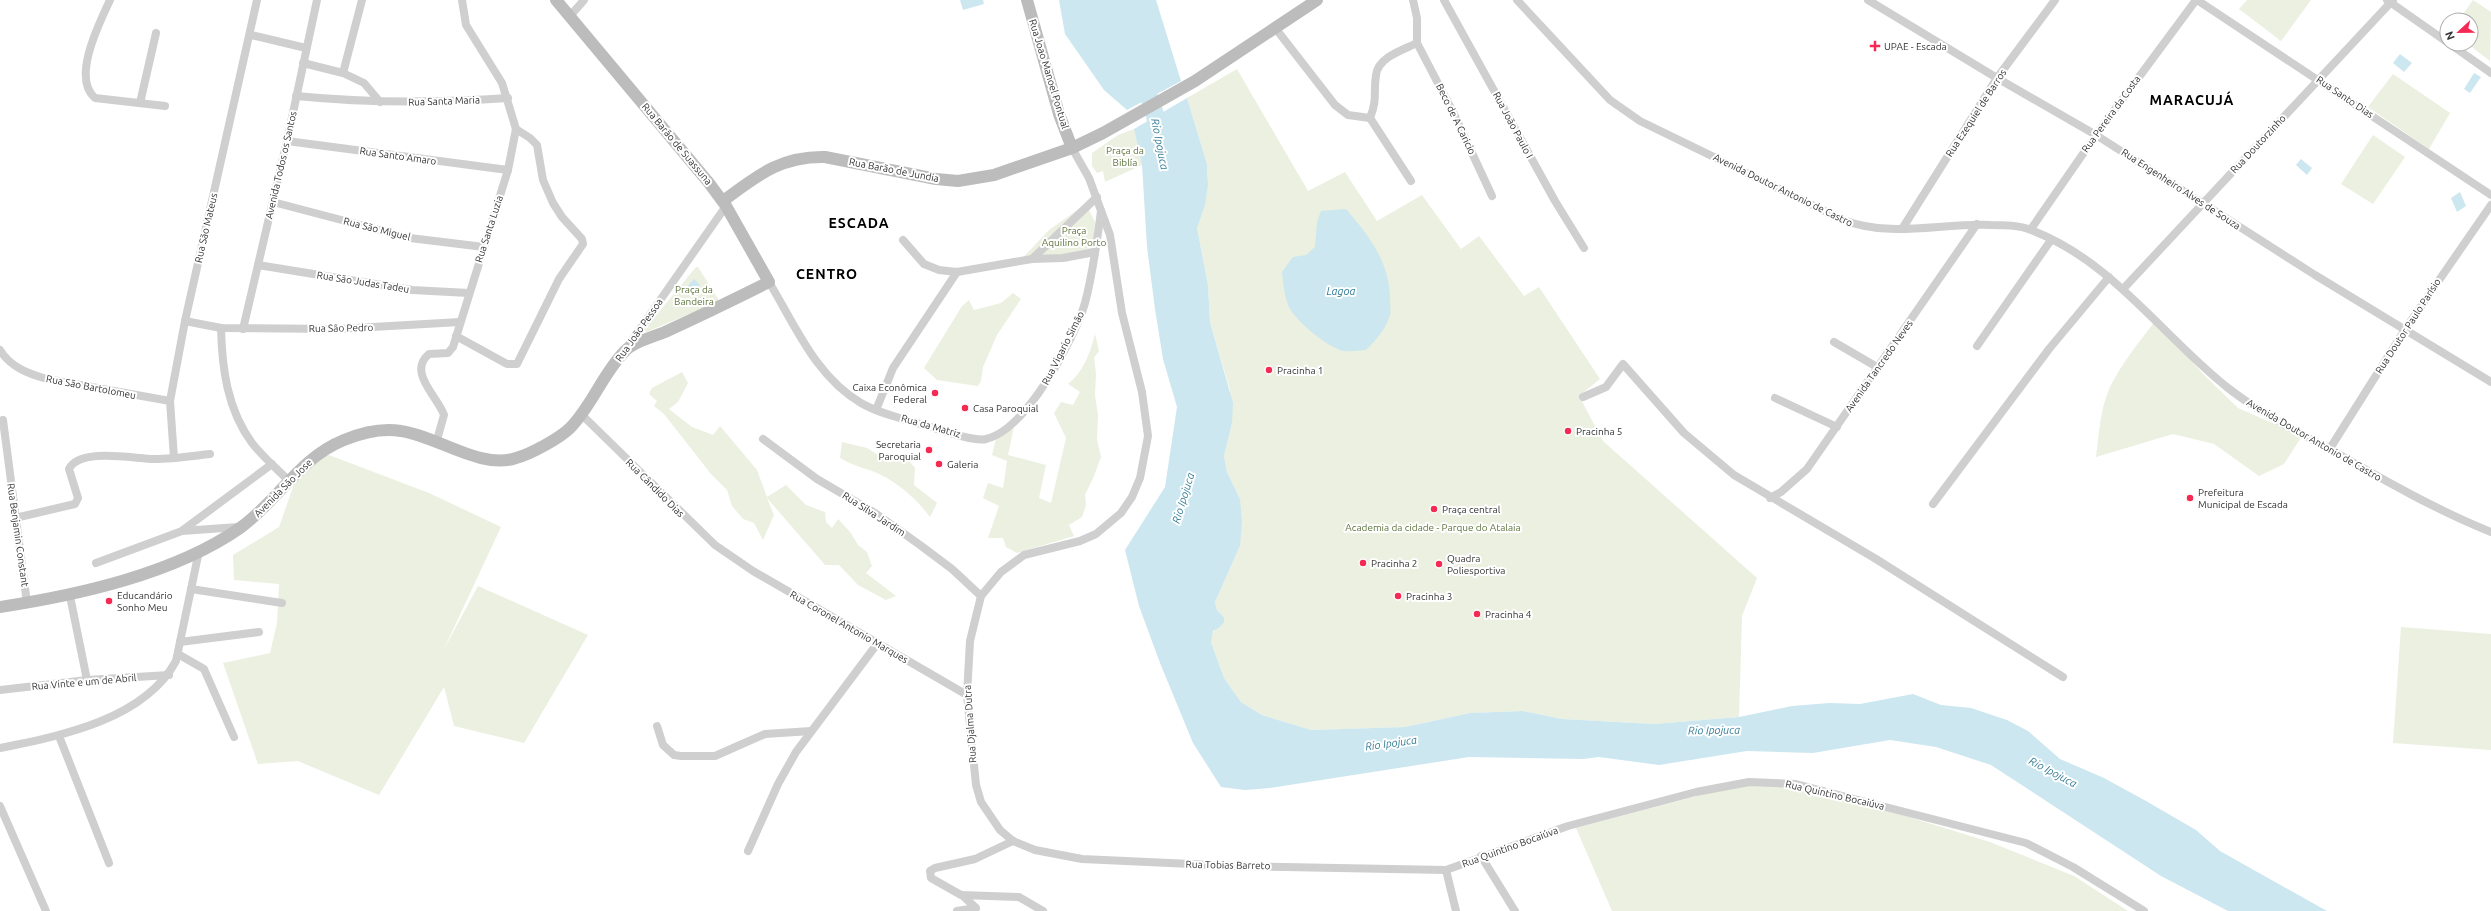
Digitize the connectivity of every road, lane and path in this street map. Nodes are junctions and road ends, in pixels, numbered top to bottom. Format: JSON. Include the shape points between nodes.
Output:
{"nodes":[{"id":1,"x":110,"y":0,"type":"edge"},
{"id":2,"x":257,"y":0,"type":"edge"},
{"id":3,"x":317,"y":0,"type":"edge"},
{"id":4,"x":362,"y":0,"type":"edge"},
{"id":5,"x":462,"y":0,"type":"edge"},
{"id":6,"x":556,"y":0,"type":"edge"},
{"id":7,"x":584,"y":0,"type":"edge"},
{"id":8,"x":1027,"y":0,"type":"edge"},
{"id":9,"x":1317,"y":0,"type":"edge"},
{"id":10,"x":1413,"y":0,"type":"edge"},
{"id":11,"x":1444,"y":0,"type":"edge"},
{"id":12,"x":1517,"y":0,"type":"edge"},
{"id":13,"x":1868,"y":0,"type":"edge"},
{"id":14,"x":2055,"y":0,"type":"edge"},
{"id":15,"x":2196,"y":0,"type":"edge"},
{"id":16,"x":2390,"y":1,"type":"edge"},
{"id":17,"x":570,"y":16,"type":"junction"},
{"id":18,"x":1276,"y":29,"type":"junction"},
{"id":19,"x":156,"y":34,"type":"dead end"},
{"id":20,"x":250,"y":35,"type":"junction"},
{"id":21,"x":2439,"y":36,"type":"edge"},
{"id":22,"x":1416,"y":43,"type":"junction"},
{"id":23,"x":306,"y":48,"type":"junction"},
{"id":24,"x":2461,"y":52,"type":"edge"},
{"id":25,"x":303,"y":63,"type":"junction"},
{"id":26,"x":343,"y":73,"type":"junction"},
{"id":27,"x":2491,"y":73,"type":"edge"},
{"id":28,"x":1997,"y":78,"type":"junction"},
{"id":29,"x":2318,"y":79,"type":"junction"},
{"id":30,"x":296,"y":96,"type":"junction"},
{"id":31,"x":508,"y":98,"type":"junction"},
{"id":32,"x":380,"y":102,"type":"junction"},
{"id":33,"x":140,"y":103,"type":"junction"},
{"id":34,"x":166,"y":106,"type":"dead end"},
{"id":35,"x":1370,"y":118,"type":"junction"},
{"id":36,"x":516,"y":129,"type":"junction"},
{"id":37,"x":2096,"y":135,"type":"junction"},
{"id":38,"x":287,"y":141,"type":"junction"},
{"id":39,"x":1072,"y":148,"type":"junction"},
{"id":40,"x":508,"y":170,"type":"junction"},
{"id":41,"x":1411,"y":181,"type":"dead end"},
{"id":42,"x":2491,"y":195,"type":"edge"},
{"id":43,"x":1492,"y":196,"type":"dead end"},
{"id":44,"x":1097,"y":197,"type":"junction"},
{"id":45,"x":272,"y":202,"type":"junction"},
{"id":46,"x":2203,"y":203,"type":"junction"},
{"id":47,"x":724,"y":204,"type":"junction"},
{"id":48,"x":2491,"y":205,"type":"edge"},
{"id":49,"x":1101,"y":207,"type":"junction"},
{"id":50,"x":1977,"y":224,"type":"junction"},
{"id":51,"x":2031,"y":229,"type":"junction"},
{"id":52,"x":1902,"y":230,"type":"junction"},
{"id":53,"x":903,"y":240,"type":"dead end"},
{"id":54,"x":2051,"y":240,"type":"junction"},
{"id":55,"x":484,"y":247,"type":"junction"},
{"id":56,"x":1584,"y":248,"type":"dead end"},
{"id":57,"x":1095,"y":252,"type":"junction"},
{"id":58,"x":1032,"y":259,"type":"junction"},
{"id":59,"x":258,"y":265,"type":"junction"},
{"id":60,"x":957,"y":272,"type":"junction"},
{"id":61,"x":2109,"y":277,"type":"junction"},
{"id":62,"x":769,"y":282,"type":"junction"},
{"id":63,"x":2124,"y":288,"type":"junction"},
{"id":64,"x":469,"y":293,"type":"junction"},
{"id":65,"x":185,"y":321,"type":"junction"},
{"id":66,"x":460,"y":322,"type":"junction"},
{"id":67,"x":221,"y":328,"type":"junction"},
{"id":68,"x":2406,"y":328,"type":"junction"},
{"id":69,"x":243,"y":329,"type":"junction"},
{"id":70,"x":456,"y":336,"type":"junction"},
{"id":71,"x":1834,"y":342,"type":"dead end"},
{"id":72,"x":1977,"y":346,"type":"dead end"},
{"id":73,"x":0,"y":350,"type":"edge"},
{"id":74,"x":626,"y":350,"type":"junction"},
{"id":75,"x":1877,"y":367,"type":"junction"},
{"id":76,"x":2491,"y":382,"type":"edge"},
{"id":77,"x":1583,"y":397,"type":"dead end"},
{"id":78,"x":1775,"y":398,"type":"dead end"},
{"id":79,"x":170,"y":401,"type":"junction"},
{"id":80,"x":876,"y":410,"type":"junction"},
{"id":81,"x":581,"y":414,"type":"junction"},
{"id":82,"x":3,"y":420,"type":"dead end"},
{"id":83,"x":1837,"y":427,"type":"junction"},
{"id":84,"x":763,"y":438,"type":"dead end"},
{"id":85,"x":986,"y":439,"type":"joint"},
{"id":86,"x":436,"y":440,"type":"junction"},
{"id":87,"x":2329,"y":450,"type":"junction"},
{"id":88,"x":210,"y":454,"type":"dead end"},
{"id":89,"x":174,"y":458,"type":"junction"},
{"id":90,"x":272,"y":464,"type":"junction"},
{"id":91,"x":288,"y":480,"type":"junction"},
{"id":92,"x":1770,"y":498,"type":"junction"},
{"id":93,"x":1933,"y":504,"type":"dead end"},
{"id":94,"x":15,"y":518,"type":"junction"},
{"id":95,"x":241,"y":527,"type":"junction"},
{"id":96,"x":182,"y":531,"type":"junction"},
{"id":97,"x":2491,"y":532,"type":"edge"},
{"id":98,"x":199,"y":551,"type":"junction"},
{"id":99,"x":732,"y":558,"type":"joint"},
{"id":100,"x":96,"y":563,"type":"dead end"},
{"id":101,"x":191,"y":589,"type":"junction"},
{"id":102,"x":70,"y":596,"type":"junction"},
{"id":103,"x":981,"y":596,"type":"junction"},
{"id":104,"x":28,"y":603,"type":"junction"},
{"id":105,"x":282,"y":603,"type":"dead end"},
{"id":106,"x":0,"y":607,"type":"edge"},
{"id":107,"x":259,"y":632,"type":"dead end"},
{"id":108,"x":180,"y":642,"type":"junction"},
{"id":109,"x":877,"y":644,"type":"junction"},
{"id":110,"x":178,"y":654,"type":"junction"},
{"id":111,"x":169,"y":675,"type":"junction"},
{"id":112,"x":2063,"y":677,"type":"dead end"},
{"id":113,"x":87,"y":680,"type":"junction"},
{"id":114,"x":0,"y":690,"type":"edge"},
{"id":115,"x":967,"y":695,"type":"junction"},
{"id":116,"x":658,"y":726,"type":"dead end"},
{"id":117,"x":811,"y":731,"type":"junction"},
{"id":118,"x":59,"y":736,"type":"junction"},
{"id":119,"x":234,"y":737,"type":"dead end"},
{"id":120,"x":0,"y":748,"type":"edge"},
{"id":121,"x":1,"y":810,"type":"edge"},
{"id":122,"x":1013,"y":841,"type":"junction"},
{"id":123,"x":748,"y":851,"type":"dead end"},
{"id":124,"x":1481,"y":856,"type":"junction"},
{"id":125,"x":109,"y":863,"type":"dead end"},
{"id":126,"x":1446,"y":870,"type":"junction"},
{"id":127,"x":961,"y":895,"type":"junction"},
{"id":128,"x":46,"y":911,"type":"edge"},
{"id":129,"x":957,"y":911,"type":"edge"},
{"id":130,"x":1043,"y":911,"type":"edge"},
{"id":131,"x":1456,"y":911,"type":"edge"},
{"id":132,"x":1515,"y":911,"type":"edge"},
{"id":133,"x":2144,"y":911,"type":"edge"}],
"edges":[{"from":1,"to":33,"type":"street","via":[[91,44],[86,84],[95,98]]},
{"from":2,"to":20,"type":"street","name":"Rua São Mateus"},
{"from":3,"to":23,"type":"street","name":"Avenida Todos os Santos"},
{"from":4,"to":26,"type":"street"},
{"from":5,"to":31,"type":"street","name":"Rua Santa Luzia","via":[[468,30],[492,65]]},
{"from":6,"to":17,"type":"street","name":"Rua Barão de Suassuna"},
{"from":7,"to":17,"type":"street"},
{"from":8,"to":39,"type":"street","name":"Rua Joao Manoel Pontual","via":[[1059,114]]},
{"from":9,"to":18,"type":"street","name":"Rua Barão de Jundia"},
{"from":10,"to":22,"type":"street","via":[[1417,18]]},
{"from":11,"to":56,"type":"street","name":"Rua João Paulo I","via":[[1554,201]]},
{"from":12,"to":52,"type":"street","name":"Avenida Doutor Antonio de Castro","via":[[1610,100],[1640,122],[1842,220],[1861,227]]},
{"from":13,"to":28,"type":"street","name":"Rua Engenheiro Alves de Souza"},
{"from":14,"to":28,"type":"street","name":"Rua Ezequiel de Barros"},
{"from":15,"to":29,"type":"street","name":"Rua Santo Dias"},
{"from":15,"to":37,"type":"street","name":"Rua Pereira da Costa"},
{"from":16,"to":21,"type":"street"},
{"from":16,"to":29,"type":"street","name":"Rua Doutorzinho"},
{"from":17,"to":47,"type":"street","name":"Rua Barão de Suassuna"},
{"from":18,"to":35,"type":"street","via":[[1335,105],[1348,115]]},
{"from":18,"to":39,"type":"street","name":"Rua Barão de Jundia","via":[[1195,82]]},
{"from":19,"to":33,"type":"street"},
{"from":20,"to":23,"type":"street"},
{"from":20,"to":65,"type":"street","name":"Rua São Mateus"},
{"from":22,"to":35,"type":"street","via":[[1388,58],[1378,68],[1377,98]]},
{"from":22,"to":43,"type":"street","name":"Beco de A Caricio","via":[[1453,112]]},
{"from":23,"to":25,"type":"street","name":"Avenida Todos os Santos"},
{"from":24,"to":27,"type":"street"},
{"from":25,"to":26,"type":"street"},
{"from":25,"to":30,"type":"street","name":"Avenida Todos os Santos"},
{"from":26,"to":32,"type":"street","via":[[364,83]]},
{"from":28,"to":37,"type":"street","name":"Rua Engenheiro Alves de Souza"},
{"from":28,"to":52,"type":"street","name":"Rua Ezequiel de Barros"},
{"from":29,"to":42,"type":"street","name":"Rua Santo Dias"},
{"from":29,"to":46,"type":"street","name":"Rua Doutorzinho"},
{"from":30,"to":32,"type":"street","name":"Rua Santa Maria"},
{"from":30,"to":38,"type":"street","name":"Avenida Todos os Santos"},
{"from":31,"to":32,"type":"street","name":"Rua Santa Maria","via":[[454,102]]},
{"from":31,"to":36,"type":"street","name":"Rua Santa Luzia"},
{"from":33,"to":34,"type":"street"},
{"from":35,"to":41,"type":"street"},
{"from":36,"to":40,"type":"street","name":"Rua Santa Luzia"},
{"from":36,"to":70,"type":"street","via":[[530,138],[539,151],[543,180],[553,203],[582,239],[583,244],[559,279],[521,360],[511,366]]},
{"from":37,"to":46,"type":"street","name":"Rua Engenheiro Alves de Souza"},
{"from":37,"to":51,"type":"street","name":"Rua Pereira da Costa"},
{"from":38,"to":40,"type":"street","name":"Rua Santo Amaro"},
{"from":38,"to":45,"type":"street","name":"Avenida Todos os Santos"},
{"from":39,"to":44,"type":"street"},
{"from":39,"to":47,"type":"street","name":"Rua Barão de Jundia","via":[[994,174],[958,181],[825,157],[806,157],[774,167]]},
{"from":40,"to":55,"type":"street","name":"Rua Santa Luzia"},
{"from":44,"to":49,"type":"street"},
{"from":44,"to":58,"type":"street"},
{"from":45,"to":55,"type":"street","name":"Rua São Miguel","via":[[410,238]]},
{"from":45,"to":59,"type":"street","name":"Avenida Todos os Santos"},
{"from":46,"to":63,"type":"street","name":"Rua Doutorzinho"},
{"from":46,"to":68,"type":"street","name":"Rua Engenheiro Alves de Souza","via":[[2316,275]]},
{"from":47,"to":62,"type":"street","name":"Rua Barão de Suassuna"},
{"from":47,"to":74,"type":"street","name":"Rua João Pessoa"},
{"from":48,"to":68,"type":"street","name":"Rua Doutor Paulo Parísio"},
{"from":49,"to":57,"type":"street","name":"Rua Vigario Simão"},
{"from":49,"to":103,"type":"street","via":[[1114,252],[1122,313],[1142,392],[1148,436],[1140,478],[1132,497],[1121,513],[1108,525],[1080,541],[1024,555],[1001,572]]},
{"from":50,"to":51,"type":"street","name":"Avenida Doutor Antonio de Castro","via":[[2010,225]]},
{"from":50,"to":52,"type":"street","name":"Avenida Doutor Antonio de Castro","via":[[1949,224]]},
{"from":50,"to":75,"type":"street","name":"Avenida Tancredo Neves"},
{"from":51,"to":54,"type":"street","name":"Avenida Doutor Antonio de Castro"},
{"from":53,"to":60,"type":"street","via":[[924,264],[940,270]]},
{"from":54,"to":61,"type":"street","name":"Avenida Doutor Antonio de Castro","via":[[2085,259]]},
{"from":54,"to":72,"type":"street"},
{"from":55,"to":64,"type":"street","name":"Rua Santa Luzia"},
{"from":57,"to":58,"type":"street","via":[[1062,258]]},
{"from":57,"to":85,"type":"street","name":"Rua Vigario Simão","via":[[1089,286],[1078,322],[1041,391],[1013,423],[997,435]]},
{"from":58,"to":60,"type":"street"},
{"from":59,"to":64,"type":"street","name":"Rua São Judas Tadeu","via":[[390,286]]},
{"from":59,"to":69,"type":"street","name":"Avenida Todos os Santos"},
{"from":60,"to":80,"type":"street","via":[[893,368]]},
{"from":61,"to":63,"type":"street","name":"Avenida Doutor Antonio de Castro"},
{"from":61,"to":93,"type":"street","via":[[2049,349]]},
{"from":62,"to":74,"type":"street"},
{"from":62,"to":80,"type":"street","via":[[810,352],[832,382]]},
{"from":63,"to":87,"type":"street","name":"Avenida Doutor Antonio de Castro","via":[[2228,388],[2269,416]]},
{"from":64,"to":66,"type":"street","name":"Rua Santa Luzia"},
{"from":65,"to":67,"type":"street","name":"Rua São Pedro"},
{"from":65,"to":79,"type":"street","name":"Rua São Mateus"},
{"from":66,"to":69,"type":"street","name":"Rua São Pedro","via":[[338,329]]},
{"from":66,"to":70,"type":"street","name":"Rua Santa Luzia"},
{"from":67,"to":69,"type":"street","name":"Rua São Pedro"},
{"from":67,"to":90,"type":"street","via":[[222,364],[229,398],[252,442]]},
{"from":68,"to":76,"type":"street","name":"Rua Engenheiro Alves de Souza"},
{"from":68,"to":87,"type":"street","name":"Rua Doutor Paulo Parísio"},
{"from":70,"to":86,"type":"street","name":"Rua Santa Luzia","via":[[450,352],[429,354],[421,367],[422,377],[444,415]]},
{"from":71,"to":75,"type":"street"},
{"from":73,"to":79,"type":"street","name":"Rua São Bartolomeu","via":[[14,366],[30,374]]},
{"from":74,"to":81,"type":"street","name":"Rua João Pessoa"},
{"from":75,"to":83,"type":"street","name":"Avenida Tancredo Neves"},
{"from":77,"to":92,"type":"street","via":[[1606,387],[1623,364],[1666,414],[1702,449],[1734,475]]},
{"from":78,"to":83,"type":"street"},
{"from":79,"to":89,"type":"street","name":"Rua São Mateus"},
{"from":80,"to":85,"type":"street","name":"Rua da Matriz","via":[[940,430]]},
{"from":81,"to":86,"type":"street","name":"Avenida São Jose","via":[[570,428],[530,453],[514,459],[487,460]]},
{"from":81,"to":99,"type":"street","name":"Rua Cândido Dias","via":[[696,529]]},
{"from":82,"to":94,"type":"street","name":"Rua Benjamin Constant"},
{"from":83,"to":92,"type":"street","name":"Avenida Tancredo Neves","via":[[1807,469],[1781,492]]},
{"from":84,"to":103,"type":"street","name":"Rua Silva Jardim","via":[[817,479],[875,513],[920,545],[952,569]]},
{"from":86,"to":91,"type":"street","name":"Avenida São Jose","via":[[400,430],[361,434],[326,449],[303,465]]},
{"from":87,"to":97,"type":"street","name":"Avenida Doutor Antonio de Castro","via":[[2383,480]]},
{"from":88,"to":89,"type":"street"},
{"from":89,"to":94,"type":"street","via":[[98,456],[76,462],[69,470],[78,498],[75,504]]},
{"from":90,"to":91,"type":"street"},
{"from":90,"to":96,"type":"street"},
{"from":91,"to":95,"type":"street","name":"Avenida São Jose","via":[[257,514]]},
{"from":92,"to":112,"type":"street","via":[[1816,522]]},
{"from":94,"to":104,"type":"street","name":"Rua Benjamin Constant"},
{"from":95,"to":96,"type":"street"},
{"from":95,"to":98,"type":"street","name":"Avenida São Jose"},
{"from":96,"to":100,"type":"street"},
{"from":98,"to":101,"type":"street"},
{"from":98,"to":102,"type":"street","name":"Avenida São Jose","via":[[109,585]]},
{"from":99,"to":109,"type":"street","name":"Rua Coronel Antonio Marques"},
{"from":101,"to":105,"type":"street"},
{"from":101,"to":108,"type":"street"},
{"from":102,"to":104,"type":"street","name":"Avenida São Jose"},
{"from":102,"to":113,"type":"street"},
{"from":103,"to":115,"type":"street","name":"Rua Djalma Dutra","via":[[970,642]]},
{"from":104,"to":106,"type":"street","name":"Avenida São Jose"},
{"from":107,"to":108,"type":"street"},
{"from":108,"to":110,"type":"street"},
{"from":109,"to":115,"type":"street","name":"Rua Coronel Antonio Marques"},
{"from":109,"to":117,"type":"street"},
{"from":110,"to":111,"type":"street"},
{"from":110,"to":119,"type":"street","via":[[204,668]]},
{"from":111,"to":113,"type":"street","name":"Rua Vinte e um de Abril"},
{"from":111,"to":118,"type":"street","via":[[145,697],[104,719]]},
{"from":113,"to":114,"type":"street","name":"Rua Vinte e um de Abril"},
{"from":115,"to":122,"type":"street","name":"Rua Djalma Dutra","via":[[976,784],[990,817]]},
{"from":116,"to":117,"type":"street","via":[[663,745],[674,755],[681,756],[715,756],[765,734]]},
{"from":117,"to":123,"type":"street","via":[[783,774]]},
{"from":118,"to":120,"type":"street"},
{"from":118,"to":125,"type":"street"},
{"from":121,"to":128,"type":"street"},
{"from":122,"to":126,"type":"street","name":"Rua Tobias Barreto","via":[[1056,855],[1140,863]]},
{"from":122,"to":127,"type":"street","via":[[975,859],[932,869],[929,873],[931,878]]},
{"from":124,"to":126,"type":"street","name":"Rua Quintino Bocaiúva"},
{"from":124,"to":132,"type":"street"},
{"from":124,"to":133,"type":"street","name":"Rua Quintino Bocaiúva","via":[[1568,826],[1696,792],[1727,785],[1772,782],[1796,784],[2026,843]]},
{"from":126,"to":131,"type":"street"},
{"from":127,"to":129,"type":"street","via":[[976,908]]},
{"from":127,"to":130,"type":"street","via":[[1019,897]]}]}
